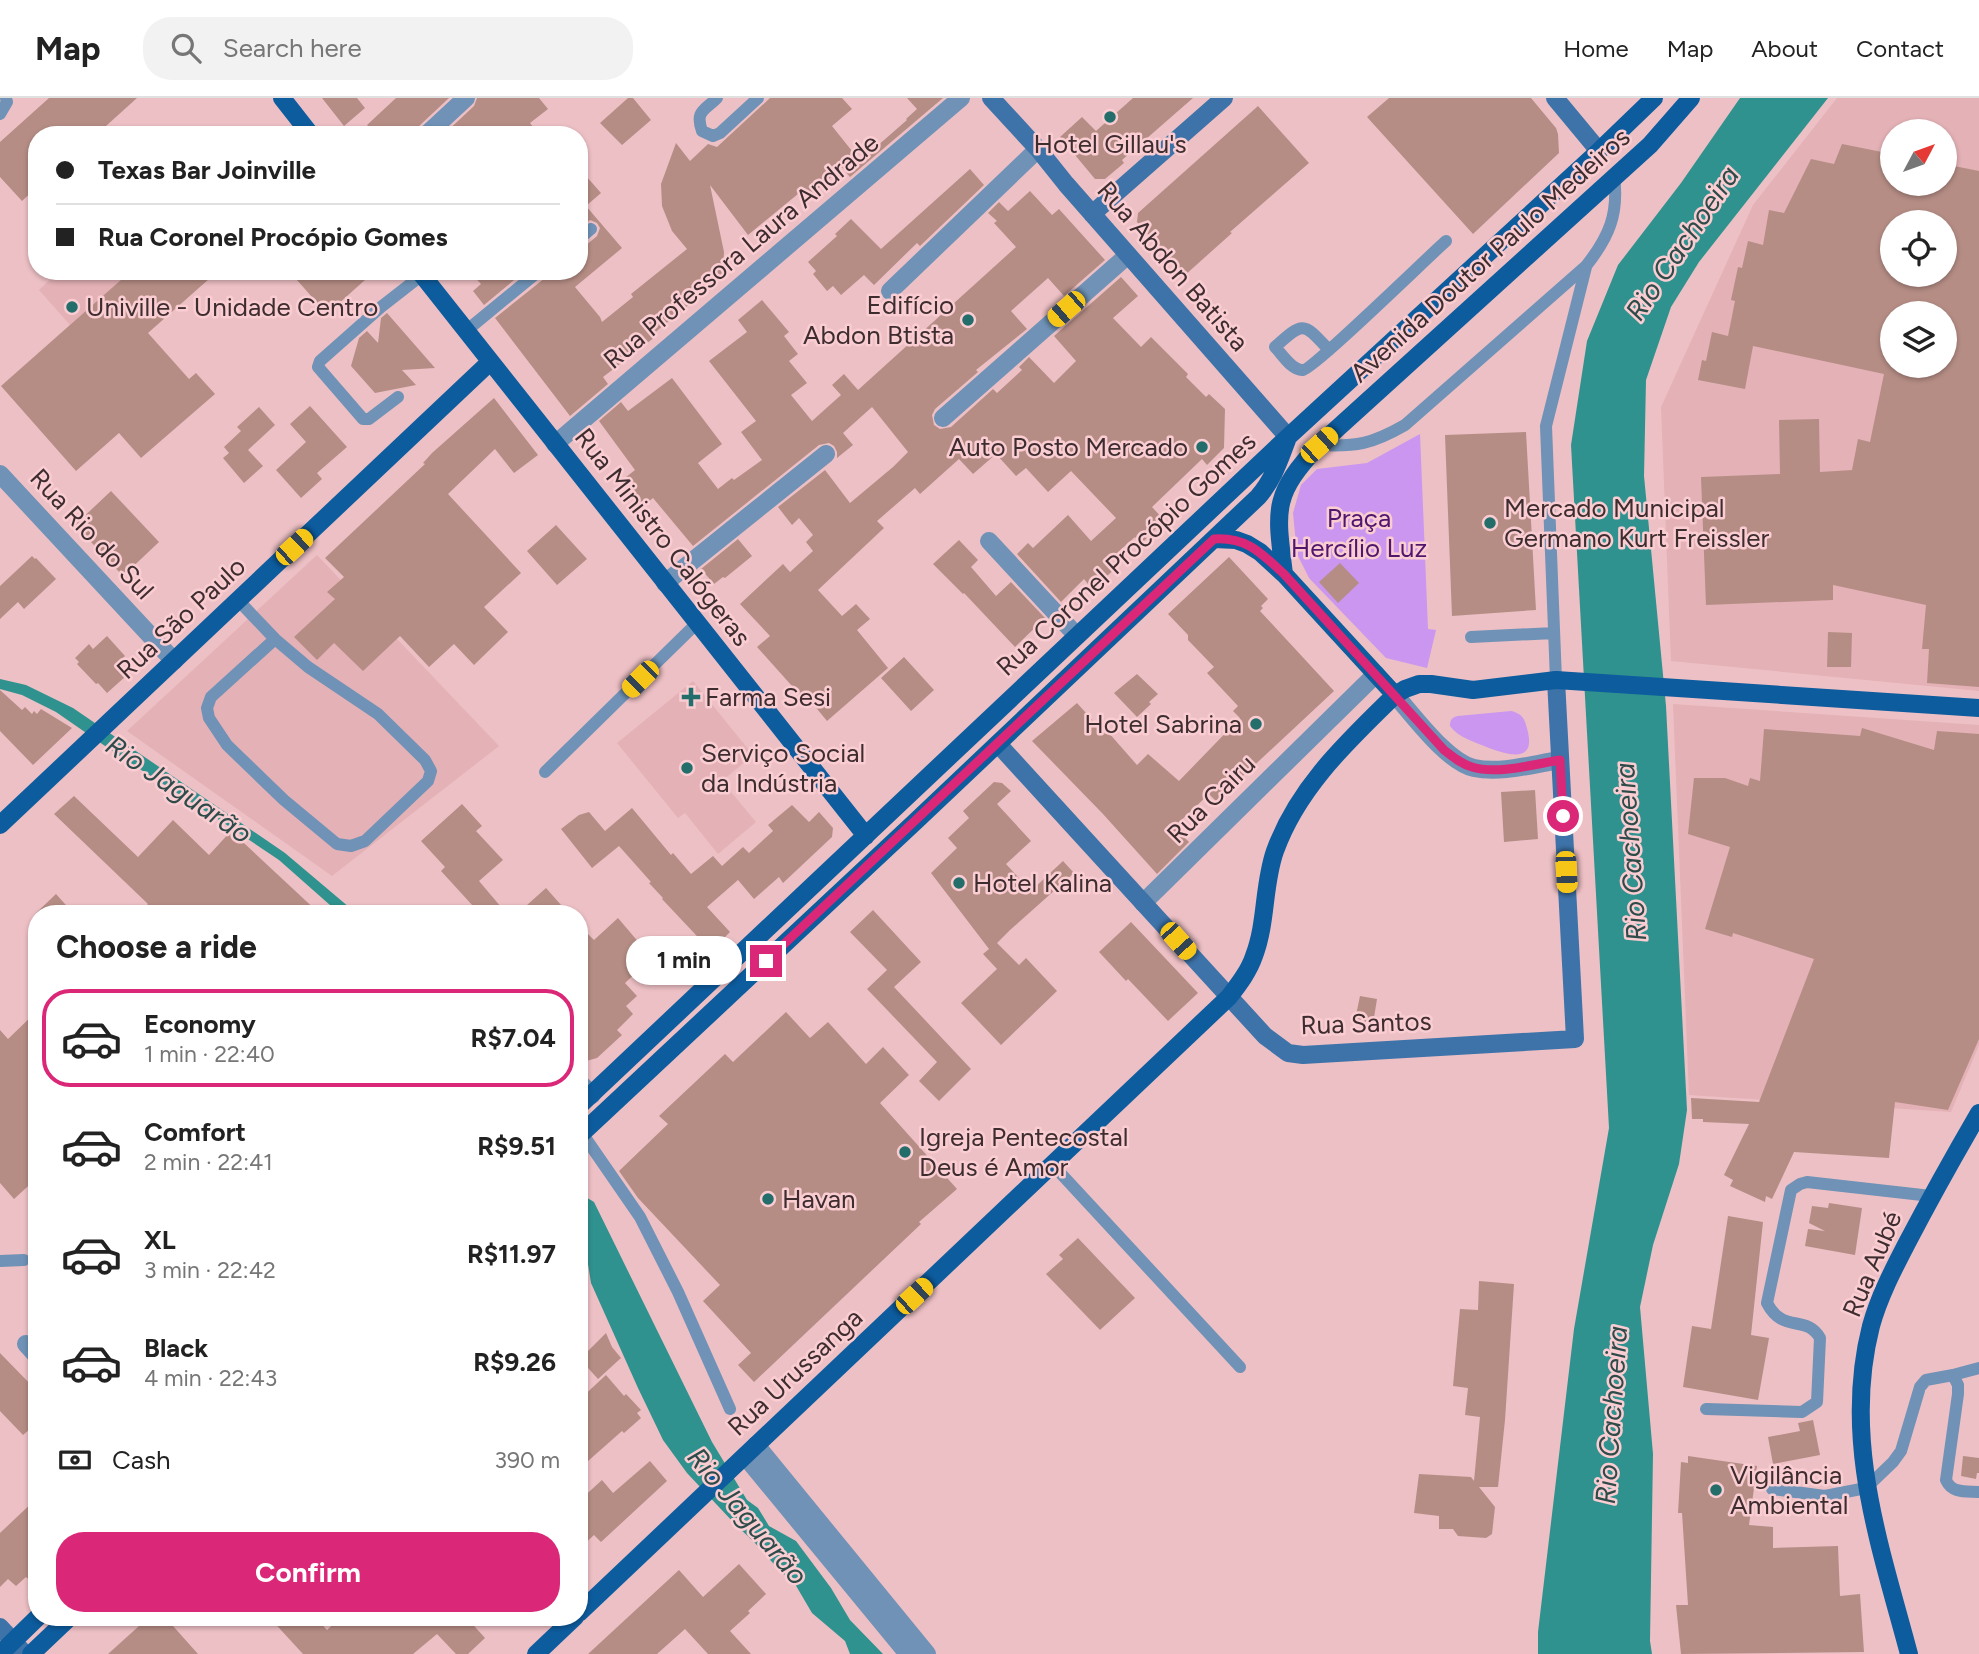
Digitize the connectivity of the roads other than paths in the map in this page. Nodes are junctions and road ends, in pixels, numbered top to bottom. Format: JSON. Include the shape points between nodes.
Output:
{"nodes":[{"id":1,"x":6,"y":98,"type":"edge"},
{"id":2,"x":282,"y":98,"type":"edge"},
{"id":3,"x":466,"y":98,"type":"edge"},
{"id":4,"x":717,"y":98,"type":"edge"},
{"id":5,"x":758,"y":98,"type":"edge"},
{"id":6,"x":961,"y":98,"type":"edge"},
{"id":7,"x":991,"y":98,"type":"edge"},
{"id":8,"x":1224,"y":98,"type":"edge"},
{"id":9,"x":1555,"y":98,"type":"edge"},
{"id":10,"x":1654,"y":98,"type":"edge"},
{"id":11,"x":1691,"y":98,"type":"edge"},
{"id":12,"x":0,"y":114,"type":"edge"},
{"id":13,"x":304,"y":126,"type":"edge"},
{"id":14,"x":436,"y":126,"type":"edge"},
{"id":15,"x":1038,"y":149,"type":"junction"},
{"id":16,"x":1599,"y":150,"type":"junction"},
{"id":17,"x":1614,"y":176,"type":"junction"},
{"id":18,"x":1092,"y":214,"type":"junction"},
{"id":19,"x":591,"y":229,"type":"dead end"},
{"id":20,"x":588,"y":232,"type":"edge"},
{"id":21,"x":1446,"y":241,"type":"dead end"},
{"id":22,"x":1128,"y":255,"type":"junction"},
{"id":23,"x":1586,"y":266,"type":"junction"},
{"id":24,"x":414,"y":280,"type":"edge"},
{"id":25,"x":427,"y":280,"type":"edge"},
{"id":26,"x":528,"y":280,"type":"edge"},
{"id":27,"x":890,"y":291,"type":"dead end"},
{"id":28,"x":466,"y":331,"type":"junction"},
{"id":29,"x":1329,"y":350,"type":"dead end"},
{"id":30,"x":491,"y":362,"type":"junction"},
{"id":31,"x":398,"y":397,"type":"dead end"},
{"id":32,"x":943,"y":418,"type":"dead end"},
{"id":33,"x":1288,"y":437,"type":"junction"},
{"id":34,"x":555,"y":444,"type":"junction"},
{"id":35,"x":1319,"y":445,"type":"junction"},
{"id":36,"x":827,"y":454,"type":"dead end"},
{"id":37,"x":0,"y":474,"type":"edge"},
{"id":38,"x":1214,"y":539,"type":"junction"},
{"id":39,"x":989,"y":541,"type":"dead end"},
{"id":40,"x":1284,"y":574,"type":"junction"},
{"id":41,"x":665,"y":583,"type":"junction"},
{"id":42,"x":238,"y":600,"type":"junction"},
{"id":43,"x":697,"y":623,"type":"junction"},
{"id":44,"x":1554,"y":633,"type":"junction"},
{"id":45,"x":1077,"y":636,"type":"junction"},
{"id":46,"x":1471,"y":638,"type":"dead end"},
{"id":47,"x":275,"y":639,"type":"junction"},
{"id":48,"x":174,"y":661,"type":"junction"},
{"id":49,"x":1376,"y":674,"type":"junction"},
{"id":50,"x":1564,"y":680,"type":"junction"},
{"id":51,"x":1395,"y":695,"type":"junction"},
{"id":52,"x":1979,"y":708,"type":"edge"},
{"id":53,"x":998,"y":744,"type":"junction"},
{"id":54,"x":1560,"y":760,"type":"junction"},
{"id":55,"x":545,"y":772,"type":"dead end"},
{"id":56,"x":0,"y":825,"type":"edge"},
{"id":57,"x":866,"y":836,"type":"junction"},
{"id":58,"x":1143,"y":903,"type":"junction"},
{"id":59,"x":1229,"y":997,"type":"junction"},
{"id":60,"x":588,"y":1089,"type":"edge"},
{"id":61,"x":1979,"y":1113,"type":"edge"},
{"id":62,"x":588,"y":1127,"type":"edge"},
{"id":63,"x":588,"y":1144,"type":"edge"},
{"id":64,"x":1052,"y":1164,"type":"junction"},
{"id":65,"x":1931,"y":1196,"type":"junction"},
{"id":66,"x":24,"y":1260,"type":"dead end"},
{"id":67,"x":0,"y":1261,"type":"edge"},
{"id":68,"x":1240,"y":1367,"type":"dead end"},
{"id":69,"x":1979,"y":1368,"type":"edge"},
{"id":70,"x":1953,"y":1375,"type":"junction"},
{"id":71,"x":730,"y":1409,"type":"dead end"},
{"id":72,"x":1706,"y":1409,"type":"dead end"},
{"id":73,"x":746,"y":1454,"type":"junction"},
{"id":74,"x":1866,"y":1488,"type":"junction"},
{"id":75,"x":1772,"y":1489,"type":"dead end"},
{"id":76,"x":1979,"y":1492,"type":"edge"},
{"id":77,"x":588,"y":1604,"type":"edge"},
{"id":78,"x":32,"y":1626,"type":"edge"},
{"id":79,"x":56,"y":1626,"type":"edge"},
{"id":80,"x":566,"y":1626,"type":"edge"},
{"id":81,"x":0,"y":1627,"type":"edge"},
{"id":82,"x":17,"y":1651,"type":"edge"},
{"id":83,"x":536,"y":1654,"type":"edge"},
{"id":84,"x":908,"y":1654,"type":"edge"},
{"id":85,"x":927,"y":1654,"type":"edge"},
{"id":86,"x":1909,"y":1654,"type":"edge"}],
"edges":[{"from":1,"to":12,"type":"lane"},
{"from":2,"to":13,"type":"main road"},
{"from":3,"to":14,"type":"street"},
{"from":4,"to":5,"type":"lane","via":[[698,120],[702,131],[713,136]]},
{"from":6,"to":34,"type":"street","name":"Rua Professora Laura Andrade"},
{"from":7,"to":15,"type":"street","name":"Rua Abdon Batista"},
{"from":8,"to":18,"type":"street"},
{"from":9,"to":16,"type":"street"},
{"from":10,"to":16,"type":"main road","name":"Avenida Doutor Paulo Medeiros"},
{"from":11,"to":17,"type":"main road","name":"Avenida Doutor Paulo Medeiros","via":[[1650,145]]},
{"from":15,"to":18,"type":"street","name":"Rua Abdon Batista"},
{"from":15,"to":27,"type":"street"},
{"from":16,"to":17,"type":"main road"},
{"from":16,"to":33,"type":"main road","name":"Avenida Doutor Paulo Medeiros"},
{"from":17,"to":23,"type":"lane","via":[[1616,206],[1611,226]]},
{"from":17,"to":35,"type":"main road","name":"Avenida Doutor Paulo Medeiros"},
{"from":18,"to":22,"type":"street","name":"Rua Abdon Batista"},
{"from":19,"to":20,"type":"lane"},
{"from":21,"to":29,"type":"lane"},
{"from":22,"to":32,"type":"street"},
{"from":22,"to":33,"type":"street","name":"Rua Abdon Batista"},
{"from":23,"to":35,"type":"lane","via":[[1405,425],[1363,444]]},
{"from":23,"to":44,"type":"lane","via":[[1546,426]]},
{"from":24,"to":31,"type":"lane","via":[[318,367],[363,419]]},
{"from":25,"to":28,"type":"main road","name":"Rua Ministro Calógeras"},
{"from":26,"to":28,"type":"lane"},
{"from":28,"to":30,"type":"main road","name":"Rua Ministro Calógeras"},
{"from":30,"to":34,"type":"main road","name":"Rua Ministro Calógeras"},
{"from":30,"to":42,"type":"main road","name":"Rua São Paulo"},
{"from":33,"to":35,"type":"main road"},
{"from":33,"to":38,"type":"main road","name":"Rua Coronel Procópio Gomes","via":[[1268,486]]},
{"from":33,"to":45,"type":"main road","name":"Rua Coronel Procópio Gomes"},
{"from":34,"to":41,"type":"main road","name":"Rua Ministro Calógeras"},
{"from":35,"to":40,"type":"main road","name":"Avenida Doutor Paulo Medeiros","via":[[1292,477],[1280,505]]},
{"from":36,"to":41,"type":"street"},
{"from":37,"to":48,"type":"street","name":"Rua Rio do Sul"},
{"from":38,"to":40,"type":"main road","via":[[1247,544]]},
{"from":38,"to":53,"type":"main road","name":"Rua Coronel Procópio Gomes"},
{"from":39,"to":45,"type":"street"},
{"from":40,"to":49,"type":"main road"},
{"from":41,"to":43,"type":"main road","name":"Rua Ministro Calógeras"},
{"from":42,"to":47,"type":"lane"},
{"from":42,"to":48,"type":"main road","name":"Rua São Paulo"},
{"from":43,"to":55,"type":"lane"},
{"from":43,"to":57,"type":"main road","name":"Rua Ministro Calógeras"},
{"from":44,"to":46,"type":"lane"},
{"from":44,"to":50,"type":"lane"},
{"from":45,"to":57,"type":"main road","name":"Rua Coronel Procópio Gomes"},
{"from":47,"to":47,"type":"lane","via":[[378,713],[431,771],[428,781],[365,841],[338,844],[316,828],[244,763],[209,718],[211,697]]},
{"from":48,"to":56,"type":"main road","name":"Rua São Paulo"},
{"from":49,"to":51,"type":"main road"},
{"from":49,"to":58,"type":"street","name":"Rua Cairu"},
{"from":50,"to":51,"type":"main road","via":[[1473,690],[1419,684]]},
{"from":50,"to":52,"type":"main road"},
{"from":50,"to":54,"type":"street"},
{"from":51,"to":54,"type":"street","via":[[1444,750],[1472,768],[1491,770]]},
{"from":51,"to":59,"type":"main road","name":"Rua Urussanga","via":[[1344,745],[1290,817],[1267,882],[1254,957]]},
{"from":53,"to":58,"type":"street","name":"Rua Santos"},
{"from":53,"to":62,"type":"main road","name":"Rua Coronel Procópio Gomes"},
{"from":54,"to":59,"type":"street","name":"Rua Santos","via":[[1575,1039],[1303,1055],[1275,1045]]},
{"from":57,"to":60,"type":"main road","name":"Rua Coronel Procópio Gomes"},
{"from":58,"to":59,"type":"street","name":"Rua Santos"},
{"from":59,"to":64,"type":"main road","name":"Rua Urussanga"},
{"from":61,"to":65,"type":"main road","name":"Rua Aubé"},
{"from":63,"to":71,"type":"lane","via":[[640,1217]]},
{"from":64,"to":68,"type":"lane"},
{"from":64,"to":73,"type":"main road","name":"Rua Urussanga"},
{"from":65,"to":72,"type":"lane","via":[[1807,1182],[1791,1190],[1767,1303],[1782,1321],[1809,1327],[1820,1339],[1816,1402],[1802,1412]]},
{"from":65,"to":74,"type":"main road","name":"Rua Aubé","via":[[1885,1286],[1871,1325],[1861,1428]]},
{"from":66,"to":67,"type":"lane"},
{"from":69,"to":70,"type":"lane"},
{"from":70,"to":74,"type":"lane","via":[[1926,1380],[1920,1387],[1901,1451]]},
{"from":70,"to":76,"type":"lane","via":[[1958,1394],[1946,1480],[1953,1490]]},
{"from":73,"to":77,"type":"main road","name":"Rua Urussanga"},
{"from":73,"to":84,"type":"street"},
{"from":73,"to":85,"type":"street"},
{"from":74,"to":75,"type":"lane","via":[[1825,1496]]},
{"from":74,"to":86,"type":"main road","name":"Rua Aubé"},
{"from":78,"to":82,"type":"main road"},
{"from":79,"to":82,"type":"main road"},
{"from":80,"to":83,"type":"main road"},
{"from":81,"to":82,"type":"street"}]}
